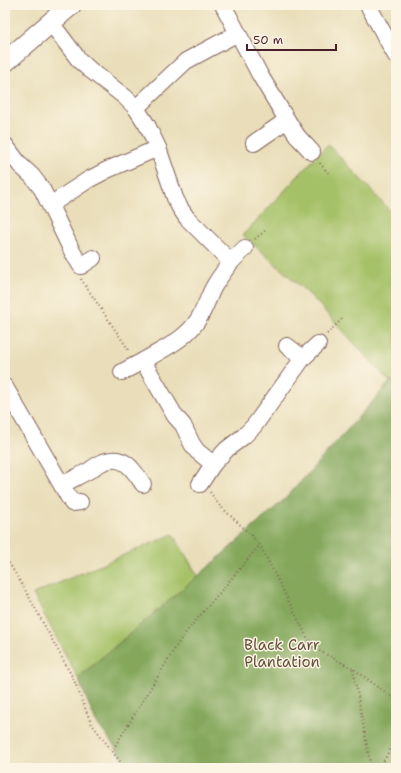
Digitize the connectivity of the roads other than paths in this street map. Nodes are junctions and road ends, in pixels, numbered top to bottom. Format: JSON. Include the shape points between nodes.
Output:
{"nodes":[{"id":1,"x":71,"y":5,"type":"edge"},
{"id":2,"x":223,"y":5,"type":"edge"},
{"id":3,"x":368,"y":5,"type":"edge"},
{"id":4,"x":51,"y":23,"type":"junction"},
{"id":5,"x":238,"y":33,"type":"junction"},
{"id":6,"x":396,"y":56,"type":"edge"},
{"id":7,"x":5,"y":62,"type":"edge"},
{"id":8,"x":136,"y":108,"type":"junction"},
{"id":9,"x":287,"y":120,"type":"junction"},
{"id":10,"x":254,"y":143,"type":"dead end"},
{"id":11,"x":5,"y":145,"type":"edge"},
{"id":12,"x":158,"y":148,"type":"junction"},
{"id":13,"x":312,"y":152,"type":"dead end"},
{"id":14,"x":50,"y":205,"type":"junction"},
{"id":15,"x":245,"y":248,"type":"dead end"},
{"id":16,"x":231,"y":262,"type":"junction"},
{"id":17,"x":80,"y":267,"type":"road end"},
{"id":18,"x":318,"y":344,"type":"road end"},
{"id":19,"x":287,"y":346,"type":"dead end"},
{"id":20,"x":303,"y":358,"type":"junction"},
{"id":21,"x":140,"y":362,"type":"junction"},
{"id":22,"x":122,"y":372,"type":"dead end"},
{"id":23,"x":5,"y":387,"type":"edge"},
{"id":24,"x":213,"y":464,"type":"junction"},
{"id":25,"x":201,"y":483,"type":"road end"},
{"id":26,"x":143,"y":484,"type":"dead end"},
{"id":27,"x":62,"y":485,"type":"junction"},
{"id":28,"x":73,"y":505,"type":"dead end"}],
"edges":[{"from":1,"to":4,"type":"main road"},
{"from":2,"to":5,"type":"street"},
{"from":3,"to":6,"type":"street"},
{"from":4,"to":7,"type":"main road"},
{"from":4,"to":8,"type":"street","via":[[89,69],[125,96]]},
{"from":5,"to":8,"type":"street","via":[[186,61]]},
{"from":5,"to":9,"type":"street"},
{"from":8,"to":12,"type":"street"},
{"from":9,"to":10,"type":"street"},
{"from":9,"to":13,"type":"street"},
{"from":11,"to":14,"type":"street","via":[[38,183]]},
{"from":12,"to":14,"type":"street","via":[[88,180]]},
{"from":12,"to":16,"type":"street","via":[[180,208]]},
{"from":14,"to":17,"type":"street"},
{"from":15,"to":16,"type":"street"},
{"from":16,"to":21,"type":"street","via":[[213,288],[200,318],[188,332]]},
{"from":18,"to":20,"type":"street"},
{"from":19,"to":20,"type":"street"},
{"from":20,"to":24,"type":"street","via":[[254,426]]},
{"from":21,"to":22,"type":"street"},
{"from":21,"to":24,"type":"street","via":[[175,416],[183,424],[197,451]]},
{"from":23,"to":27,"type":"street"},
{"from":24,"to":25,"type":"street"},
{"from":26,"to":27,"type":"street","via":[[126,463],[118,459],[103,462]]},
{"from":27,"to":28,"type":"street"}]}
